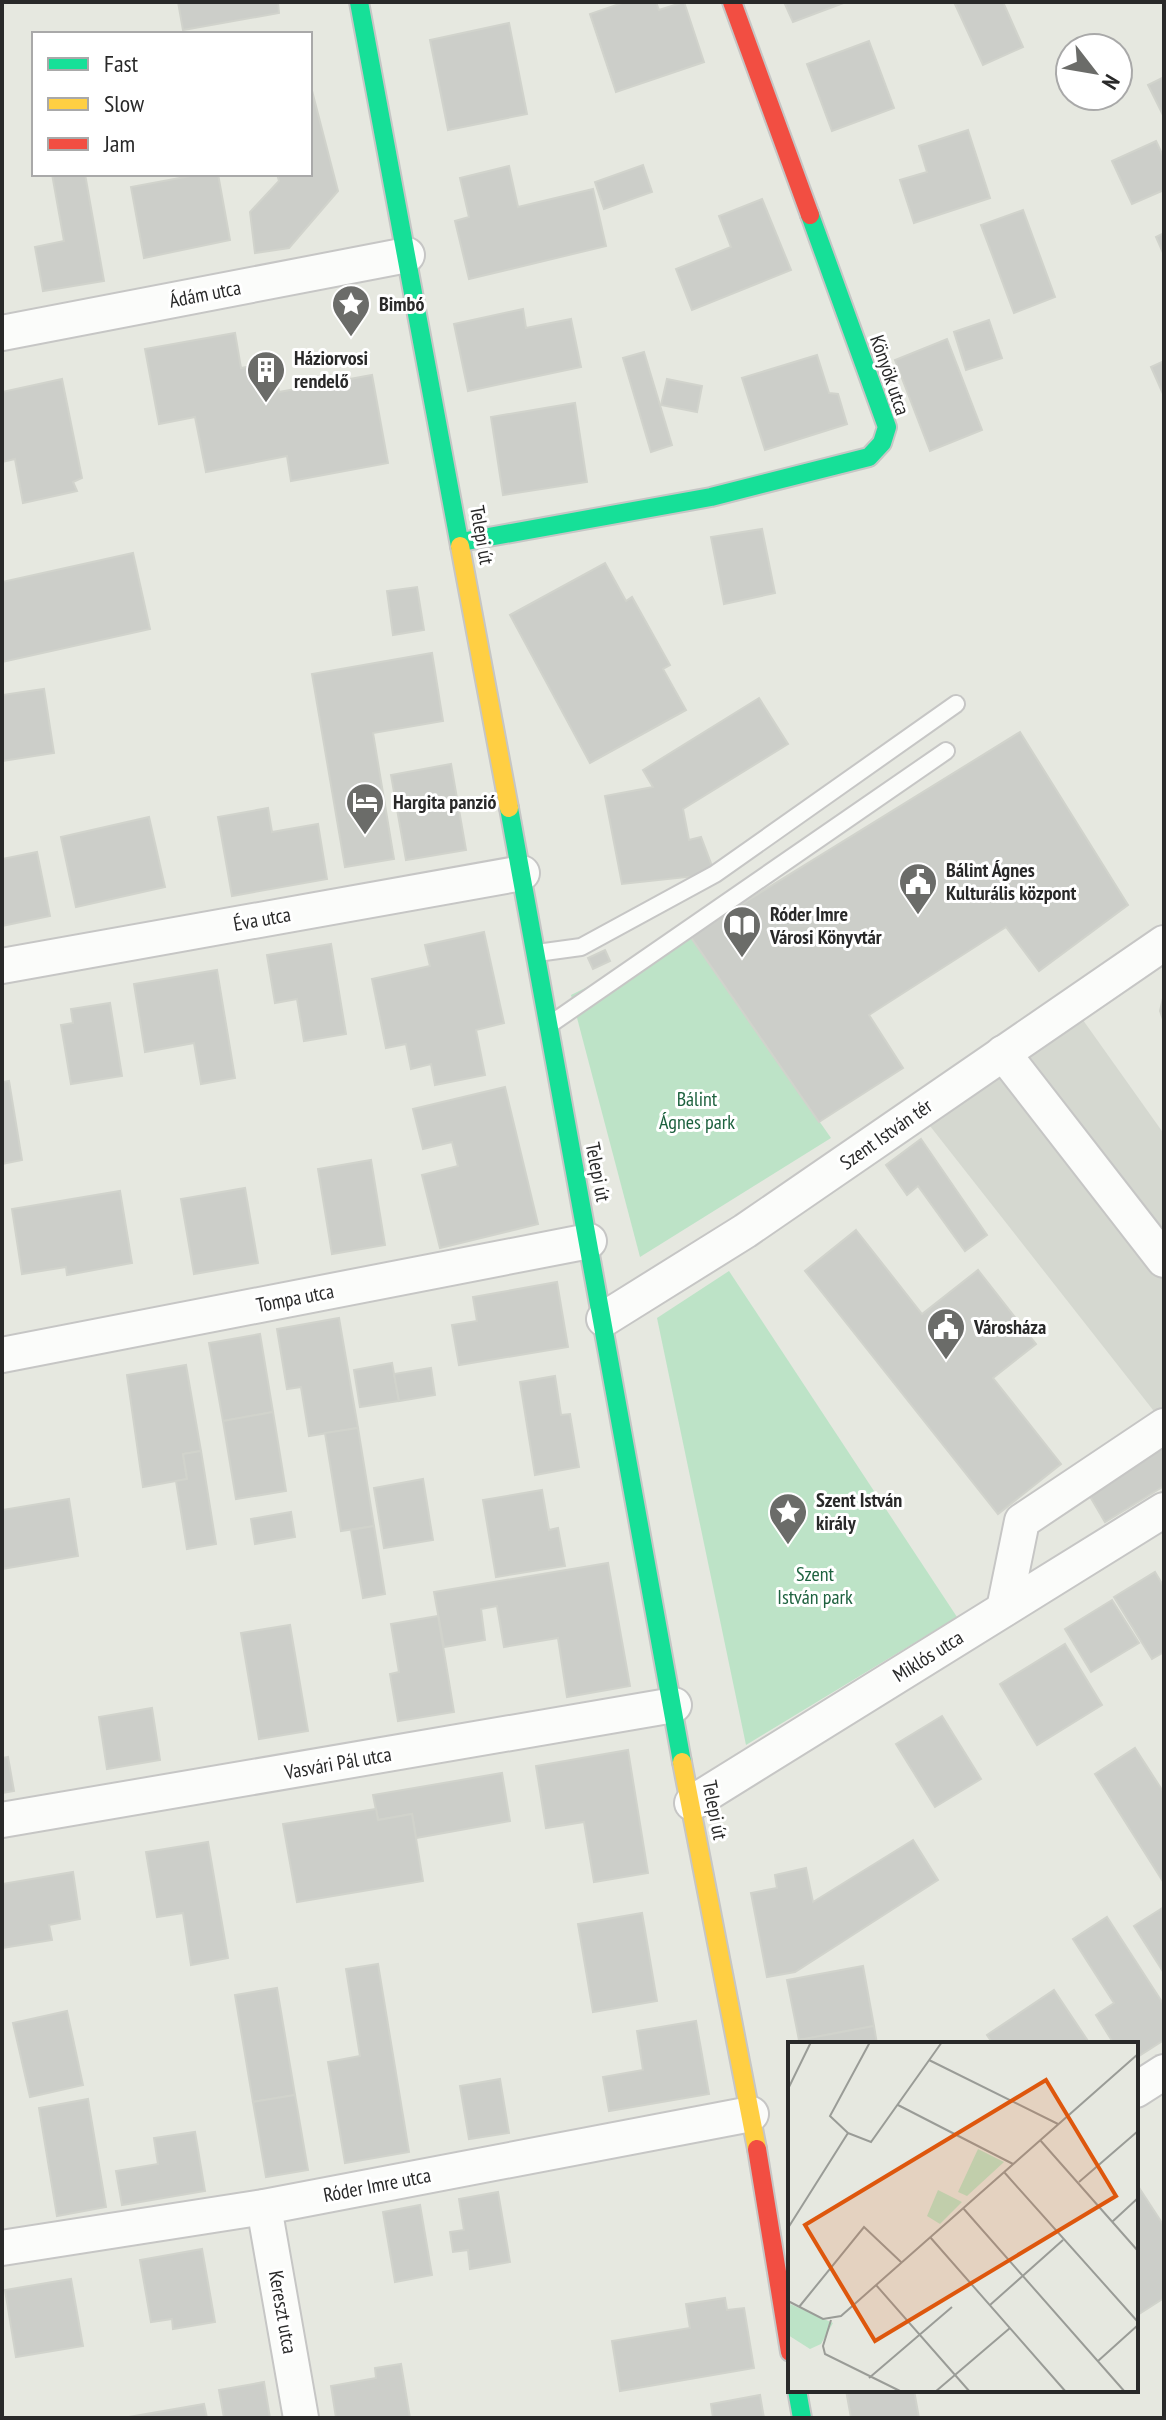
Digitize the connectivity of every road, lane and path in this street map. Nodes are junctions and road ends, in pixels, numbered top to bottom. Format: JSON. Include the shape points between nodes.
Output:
{"nodes":[{"id":1,"x":359,"y":2,"type":"edge"},
{"id":2,"x":732,"y":2,"type":"edge"},
{"id":3,"x":407,"y":255,"type":"junction"},
{"id":4,"x":2,"y":333,"type":"edge"},
{"id":5,"x":461,"y":542,"type":"junction"},
{"id":6,"x":956,"y":704,"type":"dead end"},
{"id":7,"x":946,"y":751,"type":"dead end"},
{"id":8,"x":522,"y":873,"type":"junction"},
{"id":9,"x":1164,"y":943,"type":"edge"},
{"id":10,"x":535,"y":953,"type":"junction"},
{"id":11,"x":2,"y":966,"type":"edge"},
{"id":12,"x":549,"y":1025,"type":"junction"},
{"id":13,"x":1003,"y":1053,"type":"junction"},
{"id":14,"x":589,"y":1241,"type":"junction"},
{"id":15,"x":1164,"y":1260,"type":"edge"},
{"id":16,"x":604,"y":1319,"type":"junction"},
{"id":17,"x":2,"y":1355,"type":"edge"},
{"id":18,"x":1164,"y":1426,"type":"edge"},
{"id":19,"x":1164,"y":1510,"type":"edge"},
{"id":20,"x":1004,"y":1609,"type":"junction"},
{"id":21,"x":674,"y":1705,"type":"junction"},
{"id":22,"x":692,"y":1803,"type":"junction"},
{"id":23,"x":2,"y":1820,"type":"edge"},
{"id":24,"x":1164,"y":2072,"type":"edge"},
{"id":25,"x":1138,"y":2089,"type":"edge"},
{"id":26,"x":751,"y":2114,"type":"junction"},
{"id":27,"x":264,"y":2207,"type":"junction"},
{"id":28,"x":2,"y":2248,"type":"edge"},
{"id":29,"x":787,"y":2313,"type":"edge"},
{"id":30,"x":797,"y":2392,"type":"edge"},
{"id":31,"x":301,"y":2418,"type":"edge"},
{"id":32,"x":802,"y":2418,"type":"edge"}],
"edges":[{"from":1,"to":3,"type":"main road","name":"Telepi út"},
{"from":2,"to":5,"type":"main road","name":"Könyök utca","via":[[887,427],[882,443],[869,457],[711,497]]},
{"from":3,"to":4,"type":"street","name":"Ádám utca"},
{"from":3,"to":5,"type":"main road","name":"Telepi út"},
{"from":5,"to":8,"type":"main road","name":"Telepi út"},
{"from":6,"to":10,"type":"lane","via":[[715,874],[581,947]]},
{"from":7,"to":12,"type":"lane"},
{"from":8,"to":10,"type":"main road","name":"Telepi út"},
{"from":8,"to":11,"type":"street","name":"Éva utca"},
{"from":9,"to":13,"type":"street","name":"Szent István tér"},
{"from":10,"to":12,"type":"main road","name":"Telepi út"},
{"from":12,"to":14,"type":"main road","name":"Telepi út"},
{"from":13,"to":15,"type":"street"},
{"from":13,"to":16,"type":"street","name":"Szent István tér","via":[[745,1231]]},
{"from":14,"to":16,"type":"main road","name":"Telepi út"},
{"from":14,"to":17,"type":"street","name":"Tompa utca"},
{"from":16,"to":21,"type":"main road","name":"Telepi út","via":[[645,1572]]},
{"from":18,"to":20,"type":"street","via":[[1022,1521]]},
{"from":19,"to":20,"type":"street","name":"Miklós utca"},
{"from":20,"to":22,"type":"street","name":"Miklós utca"},
{"from":21,"to":22,"type":"main road","name":"Telepi út"},
{"from":21,"to":23,"type":"street","name":"Vasvári Pál utca"},
{"from":22,"to":26,"type":"main road","name":"Telepi út"},
{"from":24,"to":25,"type":"street"},
{"from":26,"to":27,"type":"street","name":"Róder Imre utca"},
{"from":26,"to":29,"type":"main road","name":"Telepi út"},
{"from":27,"to":28,"type":"street","name":"Róder Imre utca"},
{"from":27,"to":31,"type":"street","name":"Kereszt utca"},
{"from":30,"to":32,"type":"main road"}]}
